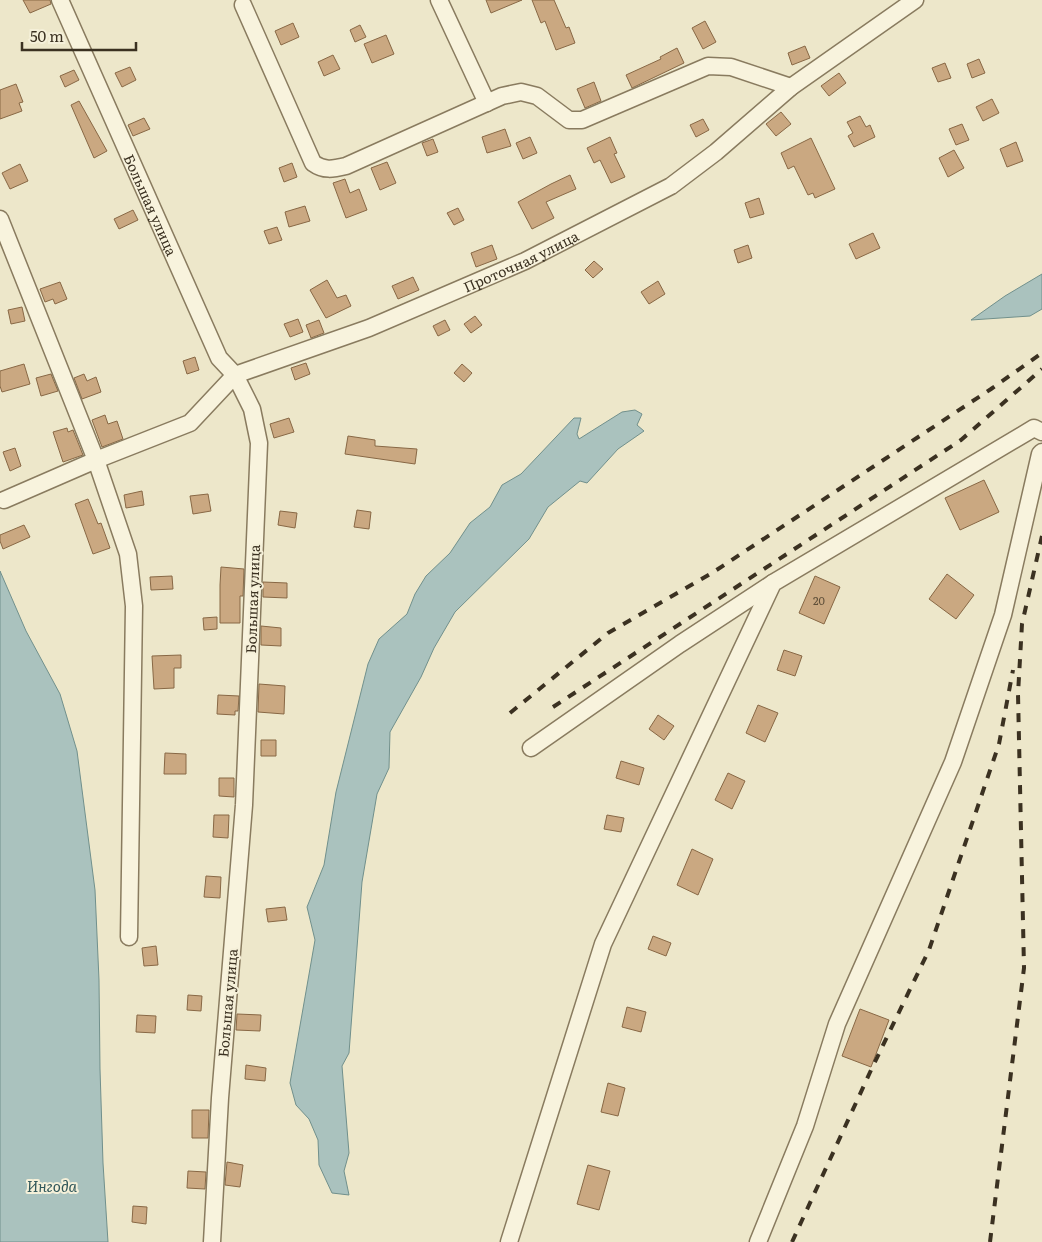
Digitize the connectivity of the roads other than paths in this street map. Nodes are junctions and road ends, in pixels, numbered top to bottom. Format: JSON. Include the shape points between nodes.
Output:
{"nodes":[{"id":1,"x":60,"y":0,"type":"edge"},
{"id":2,"x":439,"y":0,"type":"edge"},
{"id":3,"x":915,"y":0,"type":"edge"},
{"id":4,"x":243,"y":5,"type":"dead end"},
{"id":5,"x":791,"y":87,"type":"junction"},
{"id":6,"x":487,"y":103,"type":"junction"},
{"id":7,"x":0,"y":218,"type":"edge"},
{"id":8,"x":235,"y":375,"type":"junction"},
{"id":9,"x":1039,"y":426,"type":"edge"},
{"id":10,"x":1042,"y":452,"type":"edge"},
{"id":11,"x":96,"y":460,"type":"junction"},
{"id":12,"x":4,"y":500,"type":"dead end"},
{"id":13,"x":773,"y":583,"type":"junction"},
{"id":14,"x":531,"y":748,"type":"dead end"},
{"id":15,"x":129,"y":937,"type":"dead end"},
{"id":16,"x":212,"y":1242,"type":"edge"},
{"id":17,"x":509,"y":1242,"type":"edge"},
{"id":18,"x":758,"y":1242,"type":"edge"}],
"edges":[{"from":1,"to":8,"type":"street","name":"Большая улица","via":[[219,358]]},
{"from":2,"to":6,"type":"street"},
{"from":3,"to":5,"type":"street","name":"Проточная улица"},
{"from":4,"to":6,"type":"street","via":[[313,163],[320,168],[330,170],[346,166]]},
{"from":5,"to":6,"type":"street","via":[[730,67],[708,66],[582,120],[569,120],[537,96],[521,92]]},
{"from":5,"to":8,"type":"street","name":"Проточная улица","via":[[671,186],[525,261],[388,320]]},
{"from":7,"to":11,"type":"street"},
{"from":8,"to":11,"type":"street","name":"Проточная улица","via":[[190,423]]},
{"from":8,"to":16,"type":"street","name":"Большая улица","via":[[252,409],[259,443],[244,805],[220,1098]]},
{"from":9,"to":13,"type":"street"},
{"from":10,"to":18,"type":"street","via":[[1003,615],[953,762],[837,1024],[805,1126]]},
{"from":11,"to":12,"type":"street","name":"Проточная улица"},
{"from":11,"to":15,"type":"street","via":[[128,554],[134,606]]},
{"from":13,"to":14,"type":"street"},
{"from":13,"to":17,"type":"street","via":[[602,944]]}]}
